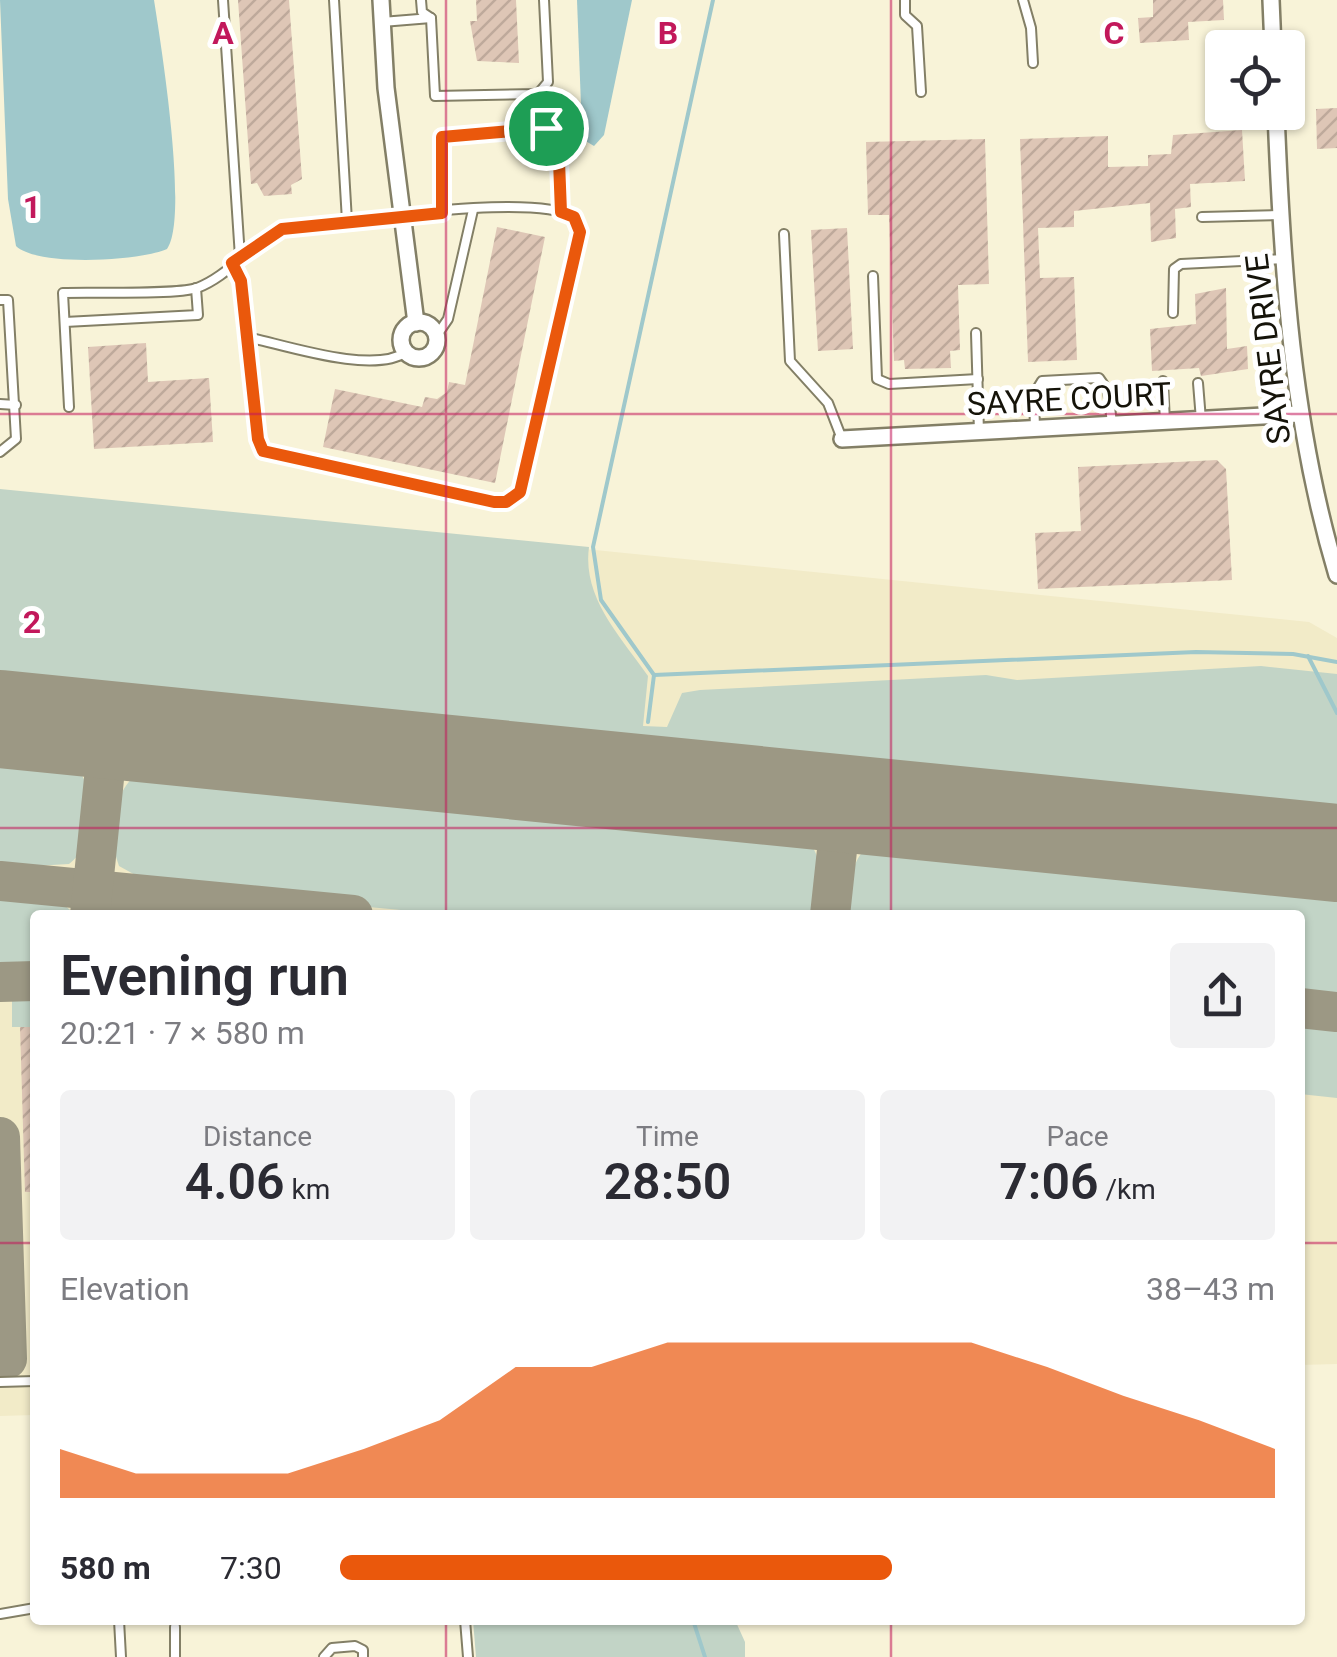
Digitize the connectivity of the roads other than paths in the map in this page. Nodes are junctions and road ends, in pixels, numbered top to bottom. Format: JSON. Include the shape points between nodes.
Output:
{"nodes":[{"id":1,"x":223,"y":0,"type":"edge"},
{"id":2,"x":334,"y":0,"type":"edge"},
{"id":3,"x":381,"y":0,"type":"edge"},
{"id":4,"x":421,"y":0,"type":"edge"},
{"id":5,"x":544,"y":0,"type":"edge"},
{"id":6,"x":904,"y":0,"type":"edge"},
{"id":7,"x":1023,"y":0,"type":"edge"},
{"id":8,"x":1271,"y":0,"type":"edge"},
{"id":9,"x":431,"y":18,"type":"junction"},
{"id":10,"x":382,"y":22,"type":"junction"},
{"id":11,"x":1272,"y":30,"type":"edge"},
{"id":12,"x":1033,"y":63,"type":"dead end"},
{"id":13,"x":921,"y":92,"type":"dead end"},
{"id":14,"x":1277,"y":130,"type":"edge"},
{"id":15,"x":472,"y":210,"type":"junction"},
{"id":16,"x":561,"y":212,"type":"junction"},
{"id":17,"x":442,"y":213,"type":"junction"},
{"id":18,"x":1280,"y":215,"type":"junction"},
{"id":19,"x":402,"y":216,"type":"junction"},
{"id":20,"x":1202,"y":217,"type":"dead end"},
{"id":21,"x":347,"y":221,"type":"junction"},
{"id":22,"x":784,"y":234,"type":"dead end"},
{"id":23,"x":1284,"y":258,"type":"junction"},
{"id":24,"x":236,"y":260,"type":"junction"},
{"id":25,"x":873,"y":276,"type":"dead end"},
{"id":26,"x":196,"y":288,"type":"junction"},
{"id":27,"x":0,"y":300,"type":"edge"},
{"id":28,"x":1174,"y":313,"type":"dead end"},
{"id":29,"x":65,"y":322,"type":"junction"},
{"id":30,"x":416,"y":323,"type":"junction"},
{"id":31,"x":976,"y":333,"type":"dead end"},
{"id":32,"x":436,"y":334,"type":"junction"},
{"id":33,"x":247,"y":337,"type":"junction"},
{"id":34,"x":406,"y":352,"type":"junction"},
{"id":35,"x":978,"y":379,"type":"junction"},
{"id":36,"x":1164,"y":381,"type":"dead end"},
{"id":37,"x":1198,"y":383,"type":"dead end"},
{"id":38,"x":0,"y":404,"type":"edge"},
{"id":39,"x":16,"y":405,"type":"junction"},
{"id":40,"x":69,"y":407,"type":"dead end"},
{"id":41,"x":1299,"y":414,"type":"junction"},
{"id":42,"x":1201,"y":420,"type":"junction"},
{"id":43,"x":1165,"y":422,"type":"junction"},
{"id":44,"x":1112,"y":424,"type":"junction"},
{"id":45,"x":1035,"y":429,"type":"junction"},
{"id":46,"x":979,"y":432,"type":"junction"},
{"id":47,"x":842,"y":439,"type":"joint"},
{"id":48,"x":0,"y":452,"type":"edge"},
{"id":49,"x":1333,"y":547,"type":"edge"},
{"id":50,"x":1337,"y":575,"type":"edge"},
{"id":51,"x":30,"y":1381,"type":"edge"},
{"id":52,"x":0,"y":1382,"type":"edge"},
{"id":53,"x":30,"y":1609,"type":"edge"},
{"id":54,"x":0,"y":1614,"type":"edge"},
{"id":55,"x":119,"y":1625,"type":"edge"},
{"id":56,"x":465,"y":1625,"type":"edge"},
{"id":57,"x":175,"y":1627,"type":"dead end"},
{"id":58,"x":121,"y":1657,"type":"edge"},
{"id":59,"x":176,"y":1657,"type":"edge"},
{"id":60,"x":324,"y":1657,"type":"edge"},
{"id":61,"x":364,"y":1657,"type":"edge"},
{"id":62,"x":468,"y":1657,"type":"edge"}],
"edges":[{"from":1,"to":24,"type":"lane"},
{"from":2,"to":21,"type":"lane"},
{"from":3,"to":10,"type":"street"},
{"from":4,"to":9,"type":"lane"},
{"from":5,"to":9,"type":"lane","via":[[548,82],[538,94],[435,96]]},
{"from":6,"to":13,"type":"lane","via":[[905,15],[917,26]]},
{"from":7,"to":12,"type":"lane"},
{"from":8,"to":11,"type":"street"},
{"from":9,"to":10,"type":"lane"},
{"from":10,"to":19,"type":"street"},
{"from":14,"to":18,"type":"street","name":"SAYRE DRIVE"},
{"from":15,"to":16,"type":"lane","via":[[522,206]]},
{"from":15,"to":17,"type":"lane"},
{"from":15,"to":32,"type":"lane","via":[[448,318]]},
{"from":16,"to":17,"type":"lane","via":[[558,136],[546,128],[442,137]]},
{"from":16,"to":33,"type":"lane","via":[[574,217],[580,232],[524,484],[506,502],[263,451]]},
{"from":17,"to":19,"type":"lane"},
{"from":18,"to":20,"type":"lane"},
{"from":18,"to":23,"type":"street","name":"SAYRE DRIVE"},
{"from":19,"to":21,"type":"lane"},
{"from":19,"to":30,"type":"street"},
{"from":21,"to":24,"type":"lane","via":[[282,229]]},
{"from":22,"to":47,"type":"lane","via":[[790,361],[828,403]]},
{"from":23,"to":28,"type":"lane","via":[[1181,264],[1174,269]]},
{"from":23,"to":41,"type":"street","name":"SAYRE DRIVE"},
{"from":24,"to":26,"type":"lane"},
{"from":24,"to":33,"type":"lane"},
{"from":25,"to":35,"type":"lane","via":[[877,379]]},
{"from":26,"to":29,"type":"lane","via":[[198,315]]},
{"from":26,"to":29,"type":"lane","via":[[63,293]]},
{"from":27,"to":39,"type":"lane","via":[[8,300]]},
{"from":29,"to":40,"type":"lane"},
{"from":30,"to":32,"type":"street","via":[[429,324]]},
{"from":30,"to":34,"type":"street","via":[[403,333]]},
{"from":31,"to":35,"type":"lane"},
{"from":32,"to":34,"type":"street","via":[[437,346],[428,356]]},
{"from":33,"to":34,"type":"lane","via":[[360,361],[388,361]]},
{"from":35,"to":46,"type":"lane"},
{"from":36,"to":43,"type":"lane"},
{"from":37,"to":42,"type":"lane"},
{"from":38,"to":39,"type":"lane"},
{"from":39,"to":48,"type":"lane","via":[[16,440]]},
{"from":41,"to":42,"type":"street","name":"SAYRE COURT"},
{"from":41,"to":49,"type":"street","name":"SAYRE DRIVE"},
{"from":42,"to":43,"type":"street","name":"SAYRE COURT"},
{"from":43,"to":44,"type":"street","name":"SAYRE COURT"},
{"from":44,"to":45,"type":"street","name":"SAYRE COURT"},
{"from":44,"to":45,"type":"lane","via":[[1108,391],[1099,378],[1042,381],[1034,394]]},
{"from":45,"to":46,"type":"street","name":"SAYRE COURT"},
{"from":46,"to":47,"type":"street","name":"SAYRE COURT"},
{"from":49,"to":50,"type":"street","name":"SAYRE DRIVE"},
{"from":51,"to":52,"type":"lane"},
{"from":53,"to":54,"type":"lane"},
{"from":55,"to":58,"type":"lane"},
{"from":56,"to":62,"type":"lane"},
{"from":57,"to":59,"type":"lane"},
{"from":60,"to":61,"type":"lane","via":[[332,1648],[356,1646]]}]}
